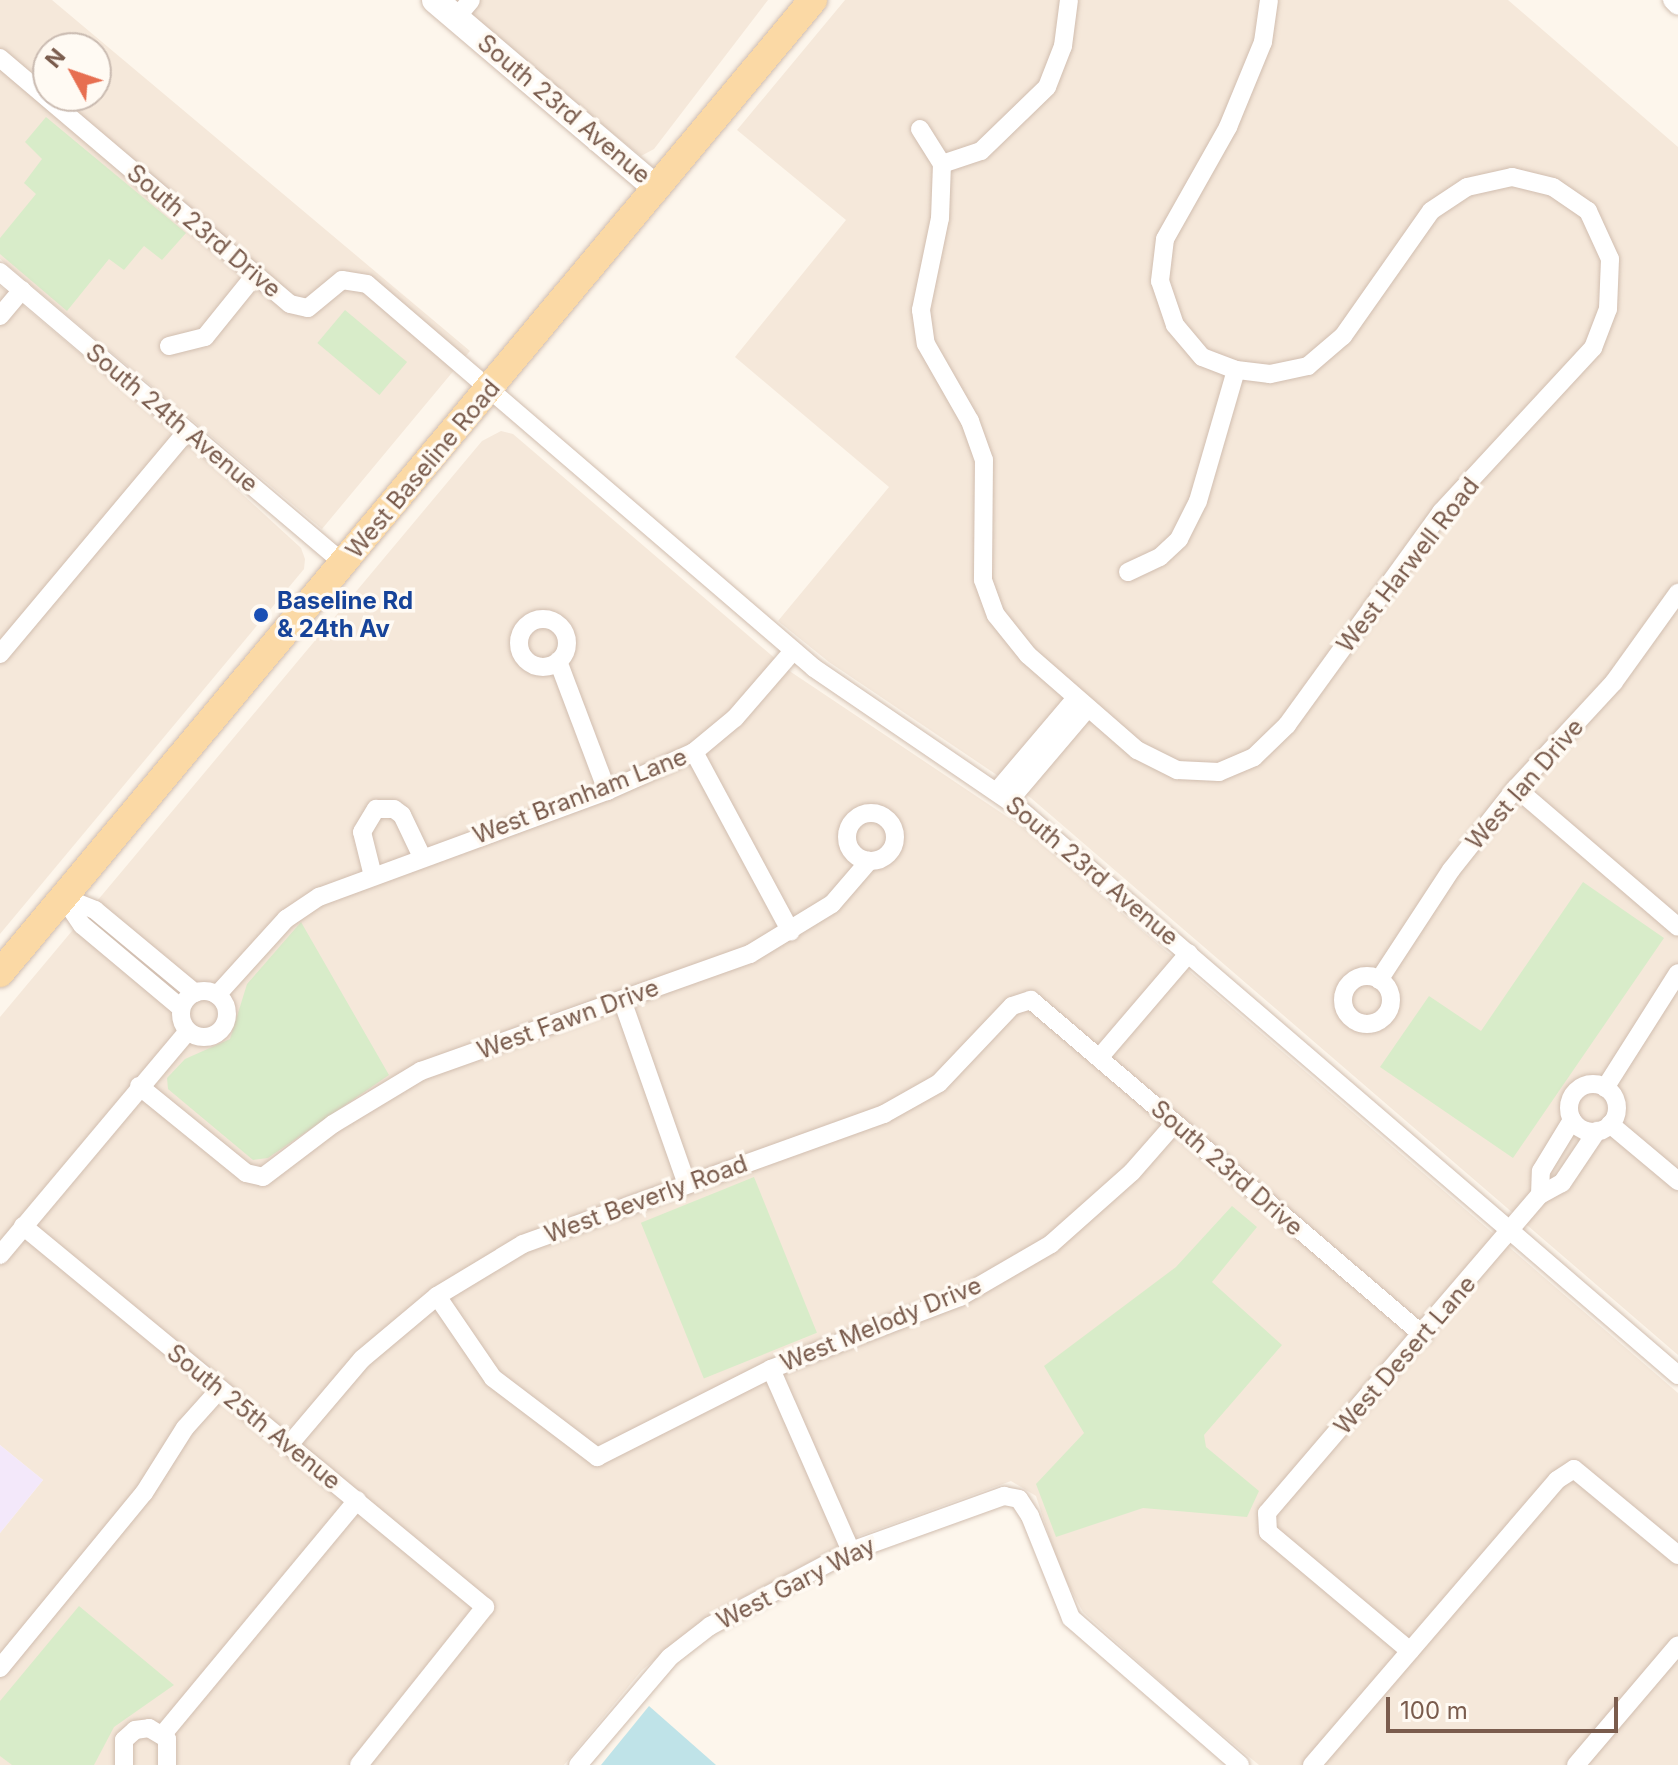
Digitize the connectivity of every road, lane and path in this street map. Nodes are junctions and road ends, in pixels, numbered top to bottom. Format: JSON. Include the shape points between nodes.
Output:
{"nodes":[{"id":1,"x":435,"y":0,"type":"edge"},
{"id":2,"x":813,"y":0,"type":"edge"},
{"id":3,"x":1069,"y":0,"type":"edge"},
{"id":4,"x":1269,"y":0,"type":"edge"},
{"id":5,"x":1672,"y":0,"type":"edge"},
{"id":6,"x":1678,"y":6,"type":"edge"},
{"id":7,"x":463,"y":9,"type":"edge"},
{"id":8,"x":0,"y":58,"type":"edge"},
{"id":9,"x":920,"y":129,"type":"dead end"},
{"id":10,"x":942,"y":164,"type":"junction"},
{"id":11,"x":656,"y":188,"type":"junction"},
{"id":12,"x":0,"y":272,"type":"edge"},
{"id":13,"x":255,"y":275,"type":"junction"},
{"id":14,"x":22,"y":290,"type":"junction"},
{"id":15,"x":0,"y":316,"type":"edge"},
{"id":16,"x":169,"y":346,"type":"dead end"},
{"id":17,"x":1236,"y":370,"type":"junction"},
{"id":18,"x":490,"y":388,"type":"junction"},
{"id":19,"x":187,"y":431,"type":"junction"},
{"id":20,"x":344,"y":564,"type":"junction"},
{"id":21,"x":1128,"y":572,"type":"dead end"},
{"id":22,"x":1678,"y":593,"type":"edge"},
{"id":23,"x":793,"y":651,"type":"junction"},
{"id":24,"x":0,"y":654,"type":"edge"},
{"id":25,"x":558,"y":661,"type":"dead end"},
{"id":26,"x":1082,"y":703,"type":"junction"},
{"id":27,"x":694,"y":752,"type":"junction"},
{"id":28,"x":1516,"y":788,"type":"junction"},
{"id":29,"x":607,"y":791,"type":"junction"},
{"id":30,"x":1003,"y":796,"type":"junction"},
{"id":31,"x":422,"y":857,"type":"junction"},
{"id":32,"x":869,"y":861,"type":"dead end"},
{"id":33,"x":373,"y":876,"type":"junction"},
{"id":34,"x":63,"y":897,"type":"junction"},
{"id":35,"x":1678,"y":927,"type":"edge"},
{"id":36,"x":791,"y":932,"type":"junction"},
{"id":37,"x":1189,"y":953,"type":"junction"},
{"id":38,"x":0,"y":973,"type":"edge"},
{"id":39,"x":1678,"y":973,"type":"edge"},
{"id":40,"x":1379,"y":980,"type":"dead end"},
{"id":41,"x":195,"y":993,"type":"junction"},
{"id":42,"x":217,"y":995,"type":"junction"},
{"id":43,"x":622,"y":1000,"type":"junction"},
{"id":44,"x":1031,"y":1000,"type":"joint"},
{"id":45,"x":181,"y":1008,"type":"junction"},
{"id":46,"x":188,"y":1031,"type":"junction"},
{"id":47,"x":1099,"y":1058,"type":"junction"},
{"id":48,"x":139,"y":1086,"type":"junction"},
{"id":49,"x":1605,"y":1088,"type":"junction"},
{"id":50,"x":1572,"y":1120,"type":"junction"},
{"id":51,"x":1175,"y":1123,"type":"junction"},
{"id":52,"x":1604,"y":1128,"type":"junction"},
{"id":53,"x":1552,"y":1149,"type":"junction"},
{"id":54,"x":1574,"y":1167,"type":"junction"},
{"id":55,"x":1678,"y":1181,"type":"edge"},
{"id":56,"x":686,"y":1182,"type":"junction"},
{"id":57,"x":1540,"y":1195,"type":"junction"},
{"id":58,"x":23,"y":1226,"type":"junction"},
{"id":59,"x":1511,"y":1231,"type":"junction"},
{"id":60,"x":0,"y":1255,"type":"edge"},
{"id":61,"x":437,"y":1296,"type":"junction"},
{"id":62,"x":1423,"y":1335,"type":"junction"},
{"id":63,"x":771,"y":1369,"type":"junction"},
{"id":64,"x":1678,"y":1375,"type":"edge"},
{"id":65,"x":220,"y":1389,"type":"junction"},
{"id":66,"x":289,"y":1445,"type":"junction"},
{"id":67,"x":357,"y":1500,"type":"junction"},
{"id":68,"x":851,"y":1551,"type":"junction"},
{"id":69,"x":1678,"y":1555,"type":"edge"},
{"id":70,"x":1678,"y":1645,"type":"edge"},
{"id":71,"x":1410,"y":1651,"type":"junction"},
{"id":72,"x":0,"y":1668,"type":"edge"},
{"id":73,"x":163,"y":1734,"type":"junction"},
{"id":74,"x":124,"y":1765,"type":"edge"},
{"id":75,"x":167,"y":1765,"type":"edge"},
{"id":76,"x":359,"y":1765,"type":"edge"},
{"id":77,"x":578,"y":1765,"type":"edge"},
{"id":78,"x":1240,"y":1765,"type":"edge"},
{"id":79,"x":1312,"y":1765,"type":"edge"},
{"id":80,"x":1576,"y":1765,"type":"edge"}],
"edges":[{"from":1,"to":7,"type":"street","name":"South 23rd Avenue"},
{"from":2,"to":11,"type":"main road","name":"West Baseline Road"},
{"from":3,"to":10,"type":"street","via":[[1063,46],[1047,87],[981,151]]},
{"from":4,"to":17,"type":"street","via":[[1263,42],[1228,127],[1165,239],[1160,281],[1175,325],[1202,357]]},
{"from":5,"to":6,"type":"street"},
{"from":7,"to":11,"type":"street","name":"South 23rd Avenue"},
{"from":8,"to":13,"type":"street","name":"South 23rd Drive"},
{"from":9,"to":10,"type":"street"},
{"from":10,"to":26,"type":"street","via":[[940,218],[921,310],[926,344],[970,421],[984,460],[983,580],[1004,625]]},
{"from":11,"to":18,"type":"main road","name":"West Baseline Road"},
{"from":12,"to":14,"type":"street","name":"South 24th Avenue"},
{"from":13,"to":16,"type":"street","via":[[205,337]]},
{"from":13,"to":18,"type":"street","name":"South 23rd Drive","via":[[290,304],[305,308],[342,280],[362,281]]},
{"from":14,"to":15,"type":"street"},
{"from":14,"to":19,"type":"street","name":"South 24th Avenue"},
{"from":17,"to":21,"type":"street","via":[[1198,501],[1179,539],[1160,557]]},
{"from":17,"to":26,"type":"street","name":"West Harwell Road","via":[[1270,374],[1308,366],[1343,336],[1431,211],[1467,187],[1512,177],[1553,187],[1588,211],[1610,259],[1608,309],[1593,348],[1441,512],[1287,725],[1254,757],[1219,772],[1177,770],[1137,750]]},
{"from":18,"to":20,"type":"main road","name":"West Baseline Road"},
{"from":18,"to":23,"type":"street","name":"South 23rd Avenue"},
{"from":19,"to":20,"type":"street","name":"South 24th Avenue"},
{"from":19,"to":24,"type":"street"},
{"from":20,"to":34,"type":"main road","name":"West Baseline Road"},
{"from":22,"to":28,"type":"street","name":"West Ian Drive","via":[[1614,682]]},
{"from":23,"to":27,"type":"street","name":"West Branham Lane","via":[[735,718]]},
{"from":23,"to":30,"type":"street","name":"South 23rd Avenue"},
{"from":25,"to":29,"type":"street"},
{"from":26,"to":30,"type":"street"},
{"from":27,"to":29,"type":"street","name":"West Branham Lane"},
{"from":27,"to":36,"type":"street"},
{"from":28,"to":35,"type":"street"},
{"from":28,"to":40,"type":"street","name":"West Ian Drive","via":[[1451,870]]},
{"from":29,"to":31,"type":"street","name":"West Branham Lane"},
{"from":30,"to":37,"type":"street","name":"South 23rd Avenue"},
{"from":31,"to":33,"type":"street","name":"West Branham Lane"},
{"from":31,"to":33,"type":"street","via":[[402,815],[394,809],[376,809],[362,832]]},
{"from":32,"to":36,"type":"street","name":"West Fawn Drive","via":[[850,888]]},
{"from":33,"to":42,"type":"street","name":"West Branham Lane","via":[[319,897],[286,919]]},
{"from":34,"to":38,"type":"main road","name":"West Baseline Road"},
{"from":34,"to":41,"type":"street","via":[[95,910]]},
{"from":34,"to":45,"type":"street","via":[[82,925]]},
{"from":36,"to":43,"type":"street","name":"West Fawn Drive","via":[[750,954]]},
{"from":37,"to":47,"type":"street"},
{"from":37,"to":59,"type":"street","name":"South 23rd Avenue"},
{"from":39,"to":49,"type":"street"},
{"from":41,"to":42,"type":"street"},
{"from":41,"to":45,"type":"street"},
{"from":42,"to":46,"type":"street","via":[[226,1007],[222,1029],[209,1037]]},
{"from":43,"to":48,"type":"street","name":"West Fawn Drive","via":[[421,1071],[333,1124],[263,1177],[246,1173]]},
{"from":43,"to":56,"type":"street"},
{"from":44,"to":47,"type":"street","name":"South 23rd Drive"},
{"from":44,"to":56,"type":"street","name":"West Beverly Road","via":[[1012,1006],[939,1083],[884,1114]]},
{"from":45,"to":46,"type":"street"},
{"from":46,"to":48,"type":"street"},
{"from":47,"to":51,"type":"street","name":"South 23rd Drive"},
{"from":48,"to":58,"type":"street"},
{"from":49,"to":50,"type":"street","via":[[1588,1084],[1576,1092],[1569,1105]]},
{"from":49,"to":52,"type":"street","via":[[1616,1103]]},
{"from":50,"to":52,"type":"street","via":[[1583,1130]]},
{"from":50,"to":53,"type":"street","name":"West Desert Lane"},
{"from":51,"to":62,"type":"street","name":"South 23rd Drive"},
{"from":51,"to":63,"type":"street","name":"West Melody Drive","via":[[1132,1172],[1051,1244],[960,1297]]},
{"from":52,"to":54,"type":"street","name":"West Desert Lane"},
{"from":52,"to":55,"type":"street"},
{"from":53,"to":54,"type":"street"},
{"from":53,"to":57,"type":"street","name":"West Desert Lane","via":[[1541,1171]]},
{"from":54,"to":57,"type":"street","name":"West Desert Lane","via":[[1554,1190]]},
{"from":56,"to":61,"type":"street","name":"West Beverly Road","via":[[523,1244]]},
{"from":57,"to":59,"type":"street","name":"West Desert Lane"},
{"from":58,"to":60,"type":"street"},
{"from":58,"to":65,"type":"street","name":"South 25th Avenue"},
{"from":59,"to":62,"type":"street","name":"West Desert Lane"},
{"from":59,"to":64,"type":"street","name":"South 23rd Avenue"},
{"from":61,"to":63,"type":"street","name":"West Melody Drive","via":[[493,1378],[597,1457]]},
{"from":61,"to":66,"type":"street","name":"West Beverly Road","via":[[362,1359]]},
{"from":62,"to":71,"type":"street","name":"West Desert Lane","via":[[1267,1513],[1268,1532]]},
{"from":63,"to":68,"type":"street"},
{"from":65,"to":66,"type":"street","name":"South 25th Avenue"},
{"from":65,"to":72,"type":"street","via":[[185,1428],[144,1493]]},
{"from":66,"to":67,"type":"street","name":"South 25th Avenue"},
{"from":67,"to":73,"type":"street"},
{"from":67,"to":76,"type":"street","name":"South 25th Avenue","via":[[485,1607]]},
{"from":68,"to":77,"type":"street","name":"West Gary Way","via":[[736,1610],[680,1649]]},
{"from":68,"to":78,"type":"street","name":"West Gary Way","via":[[1004,1496],[1019,1499],[1071,1618]]},
{"from":69,"to":71,"type":"street","via":[[1574,1469],[1557,1480]]},
{"from":70,"to":80,"type":"street"},
{"from":71,"to":79,"type":"street"},
{"from":73,"to":74,"type":"street","via":[[142,1728],[129,1734],[121,1747]]},
{"from":73,"to":75,"type":"street","via":[[170,1746]]}]}
